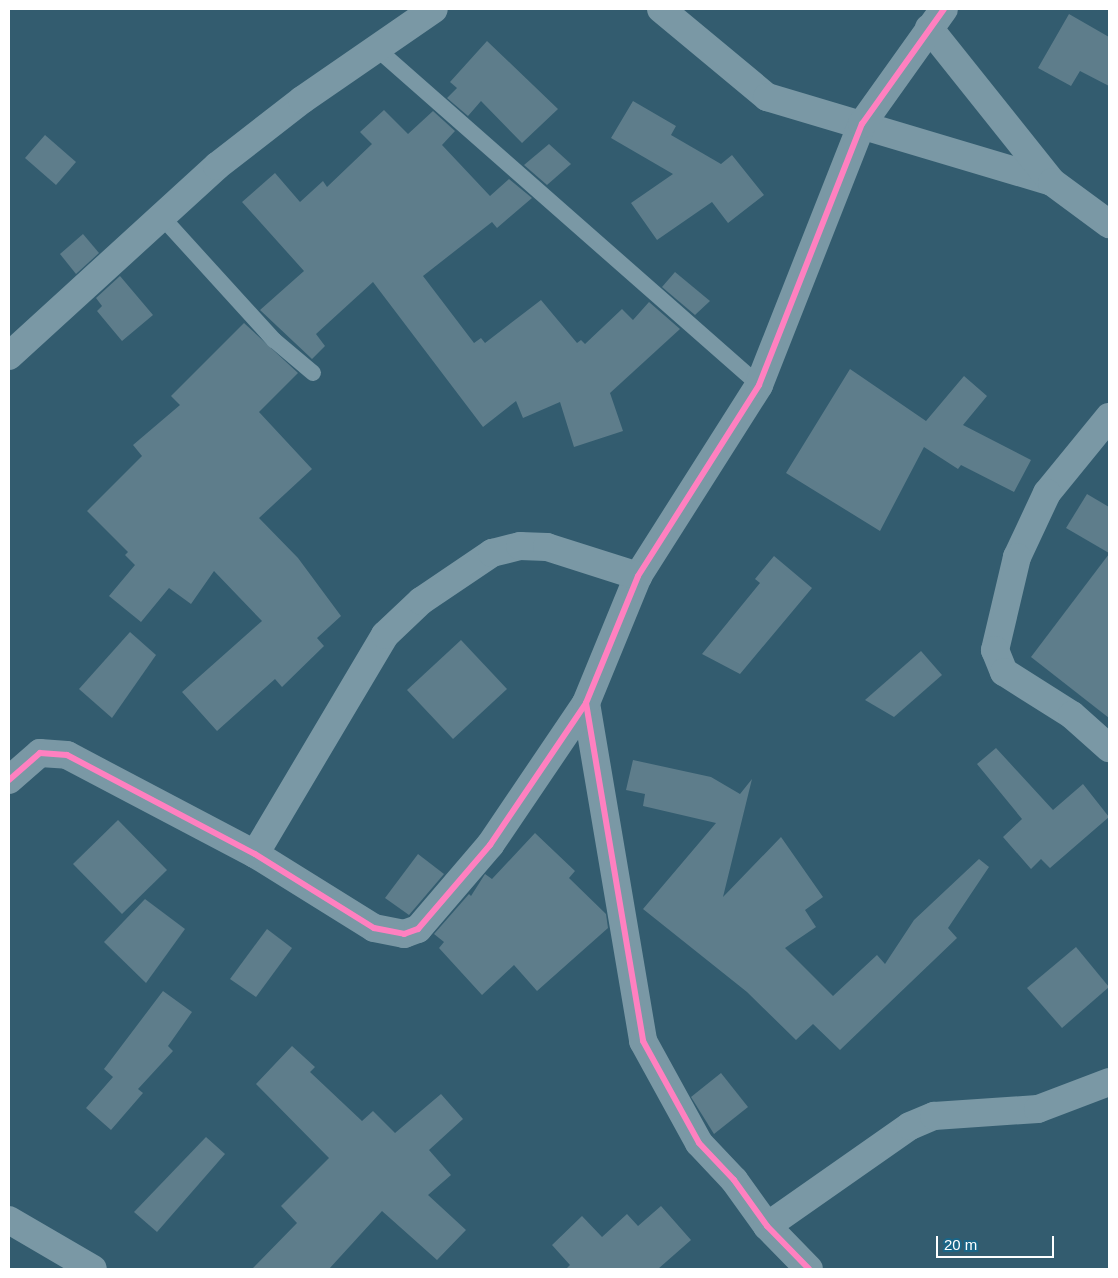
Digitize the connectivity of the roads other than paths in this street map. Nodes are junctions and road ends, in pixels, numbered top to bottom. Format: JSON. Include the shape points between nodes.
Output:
{"nodes":[{"id":1,"x":434,"y":9,"type":"edge"},
{"id":2,"x":661,"y":9,"type":"edge"},
{"id":3,"x":937,"y":18,"type":"edge"},
{"id":4,"x":376,"y":48,"type":"junction"},
{"id":5,"x":862,"y":124,"type":"junction"},
{"id":6,"x":1052,"y":182,"type":"junction"},
{"id":7,"x":161,"y":216,"type":"junction"},
{"id":8,"x":1109,"y":224,"type":"edge"},
{"id":9,"x":9,"y":356,"type":"edge"},
{"id":10,"x":312,"y":373,"type":"dead end"},
{"id":11,"x":760,"y":385,"type":"junction"},
{"id":12,"x":1109,"y":417,"type":"edge"},
{"id":13,"x":638,"y":576,"type":"junction"},
{"id":14,"x":586,"y":703,"type":"junction"},
{"id":15,"x":1109,"y":748,"type":"edge"},
{"id":16,"x":9,"y":780,"type":"edge"},
{"id":17,"x":255,"y":854,"type":"junction"},
{"id":18,"x":1109,"y":1082,"type":"edge"},
{"id":19,"x":9,"y":1220,"type":"edge"},
{"id":20,"x":767,"y":1226,"type":"junction"},
{"id":21,"x":93,"y":1269,"type":"edge"},
{"id":22,"x":808,"y":1269,"type":"edge"}],
"edges":[{"from":1,"to":4,"type":"street"},
{"from":2,"to":5,"type":"street","via":[[767,97]]},
{"from":3,"to":5,"type":"street"},
{"from":3,"to":6,"type":"street"},
{"from":4,"to":7,"type":"street","via":[[217,166]]},
{"from":4,"to":11,"type":"lane"},
{"from":5,"to":6,"type":"street"},
{"from":5,"to":11,"type":"street"},
{"from":6,"to":8,"type":"street"},
{"from":7,"to":9,"type":"street"},
{"from":7,"to":10,"type":"lane","via":[[274,340]]},
{"from":11,"to":13,"type":"street"},
{"from":12,"to":15,"type":"street","via":[[1047,493],[1017,557],[994,650],[1004,672],[1072,715]]},
{"from":13,"to":14,"type":"street"},
{"from":13,"to":17,"type":"street","via":[[548,547],[520,546],[492,553],[421,601],[385,635]]},
{"from":14,"to":17,"type":"street","via":[[490,845],[418,929],[404,934],[374,928]]},
{"from":14,"to":20,"type":"street","via":[[643,1041],[699,1143],[734,1180]]},
{"from":16,"to":17,"type":"street","via":[[40,754],[68,755]]},
{"from":18,"to":20,"type":"street","via":[[1038,1109],[934,1116],[910,1126]]},
{"from":19,"to":21,"type":"street"},
{"from":20,"to":22,"type":"street"}]}
